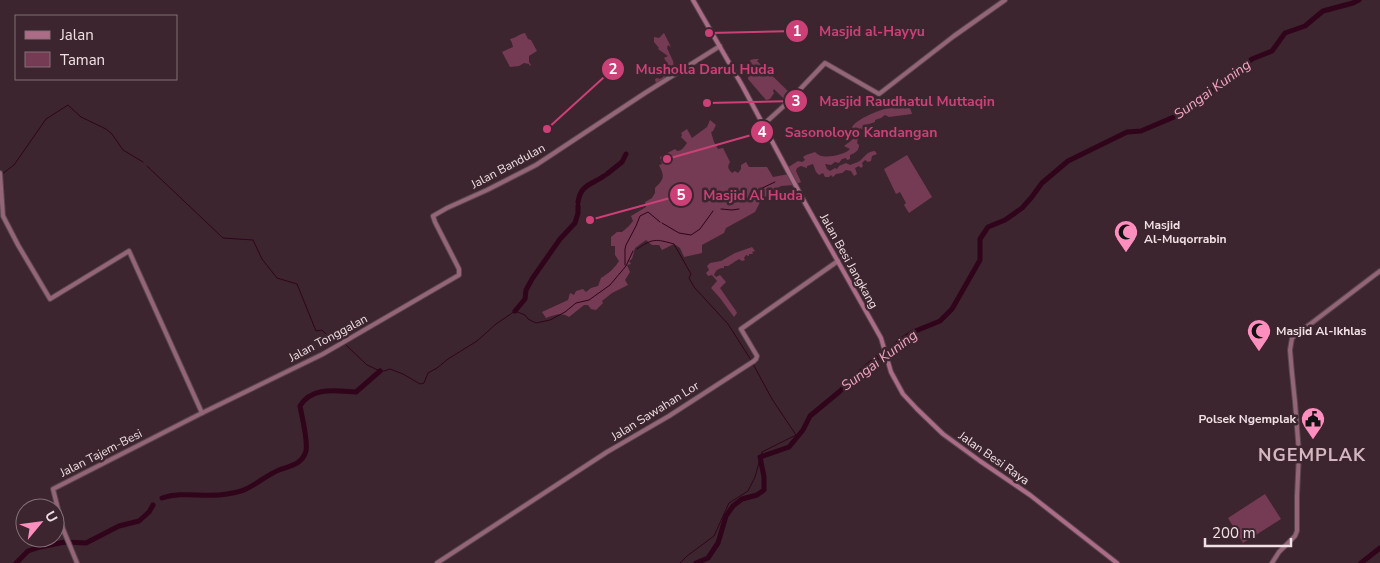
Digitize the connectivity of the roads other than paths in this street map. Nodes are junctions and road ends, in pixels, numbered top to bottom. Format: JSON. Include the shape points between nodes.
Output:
{"nodes":[{"id":1,"x":693,"y":0,"type":"edge"},
{"id":2,"x":1005,"y":0,"type":"edge"},
{"id":3,"x":720,"y":46,"type":"junction"},
{"id":4,"x":764,"y":124,"type":"junction"},
{"id":5,"x":0,"y":172,"type":"edge"},
{"id":6,"x":838,"y":261,"type":"junction"},
{"id":7,"x":1380,"y":271,"type":"edge"},
{"id":8,"x":460,"y":275,"type":"joint"},
{"id":9,"x":885,"y":350,"type":"joint"},
{"id":10,"x":202,"y":413,"type":"junction"},
{"id":11,"x":77,"y":563,"type":"edge"},
{"id":12,"x":437,"y":563,"type":"edge"},
{"id":13,"x":1117,"y":563,"type":"edge"},
{"id":14,"x":1272,"y":563,"type":"edge"}],
"edges":[{"from":1,"to":3,"type":"main road","name":"Jalan Besi Jangkang"},
{"from":2,"to":4,"type":"street","via":[[879,94],[825,63]]},
{"from":3,"to":4,"type":"main road","name":"Jalan Besi Jangkang"},
{"from":3,"to":8,"type":"street","name":"Jalan Bandulan","via":[[536,165],[434,216]]},
{"from":4,"to":6,"type":"main road","name":"Jalan Besi Jangkang"},
{"from":5,"to":10,"type":"street","via":[[3,216],[50,299],[129,251]]},
{"from":6,"to":9,"type":"main road","name":"Jalan Besi Jangkang"},
{"from":6,"to":12,"type":"street","name":"Jalan Sawahan Lor","via":[[741,328],[757,356],[754,361],[586,465]]},
{"from":7,"to":14,"type":"street","via":[[1292,338],[1290,350],[1299,453],[1297,533]]},
{"from":8,"to":10,"type":"street","name":"Jalan Tonggalan","via":[[323,354]]},
{"from":9,"to":13,"type":"main road","name":"Jalan Besi Raya","via":[[891,372],[903,394],[943,434],[1030,495]]},
{"from":10,"to":11,"type":"street","name":"Jalan Tajem-Besi","via":[[53,489],[66,538]]}]}
